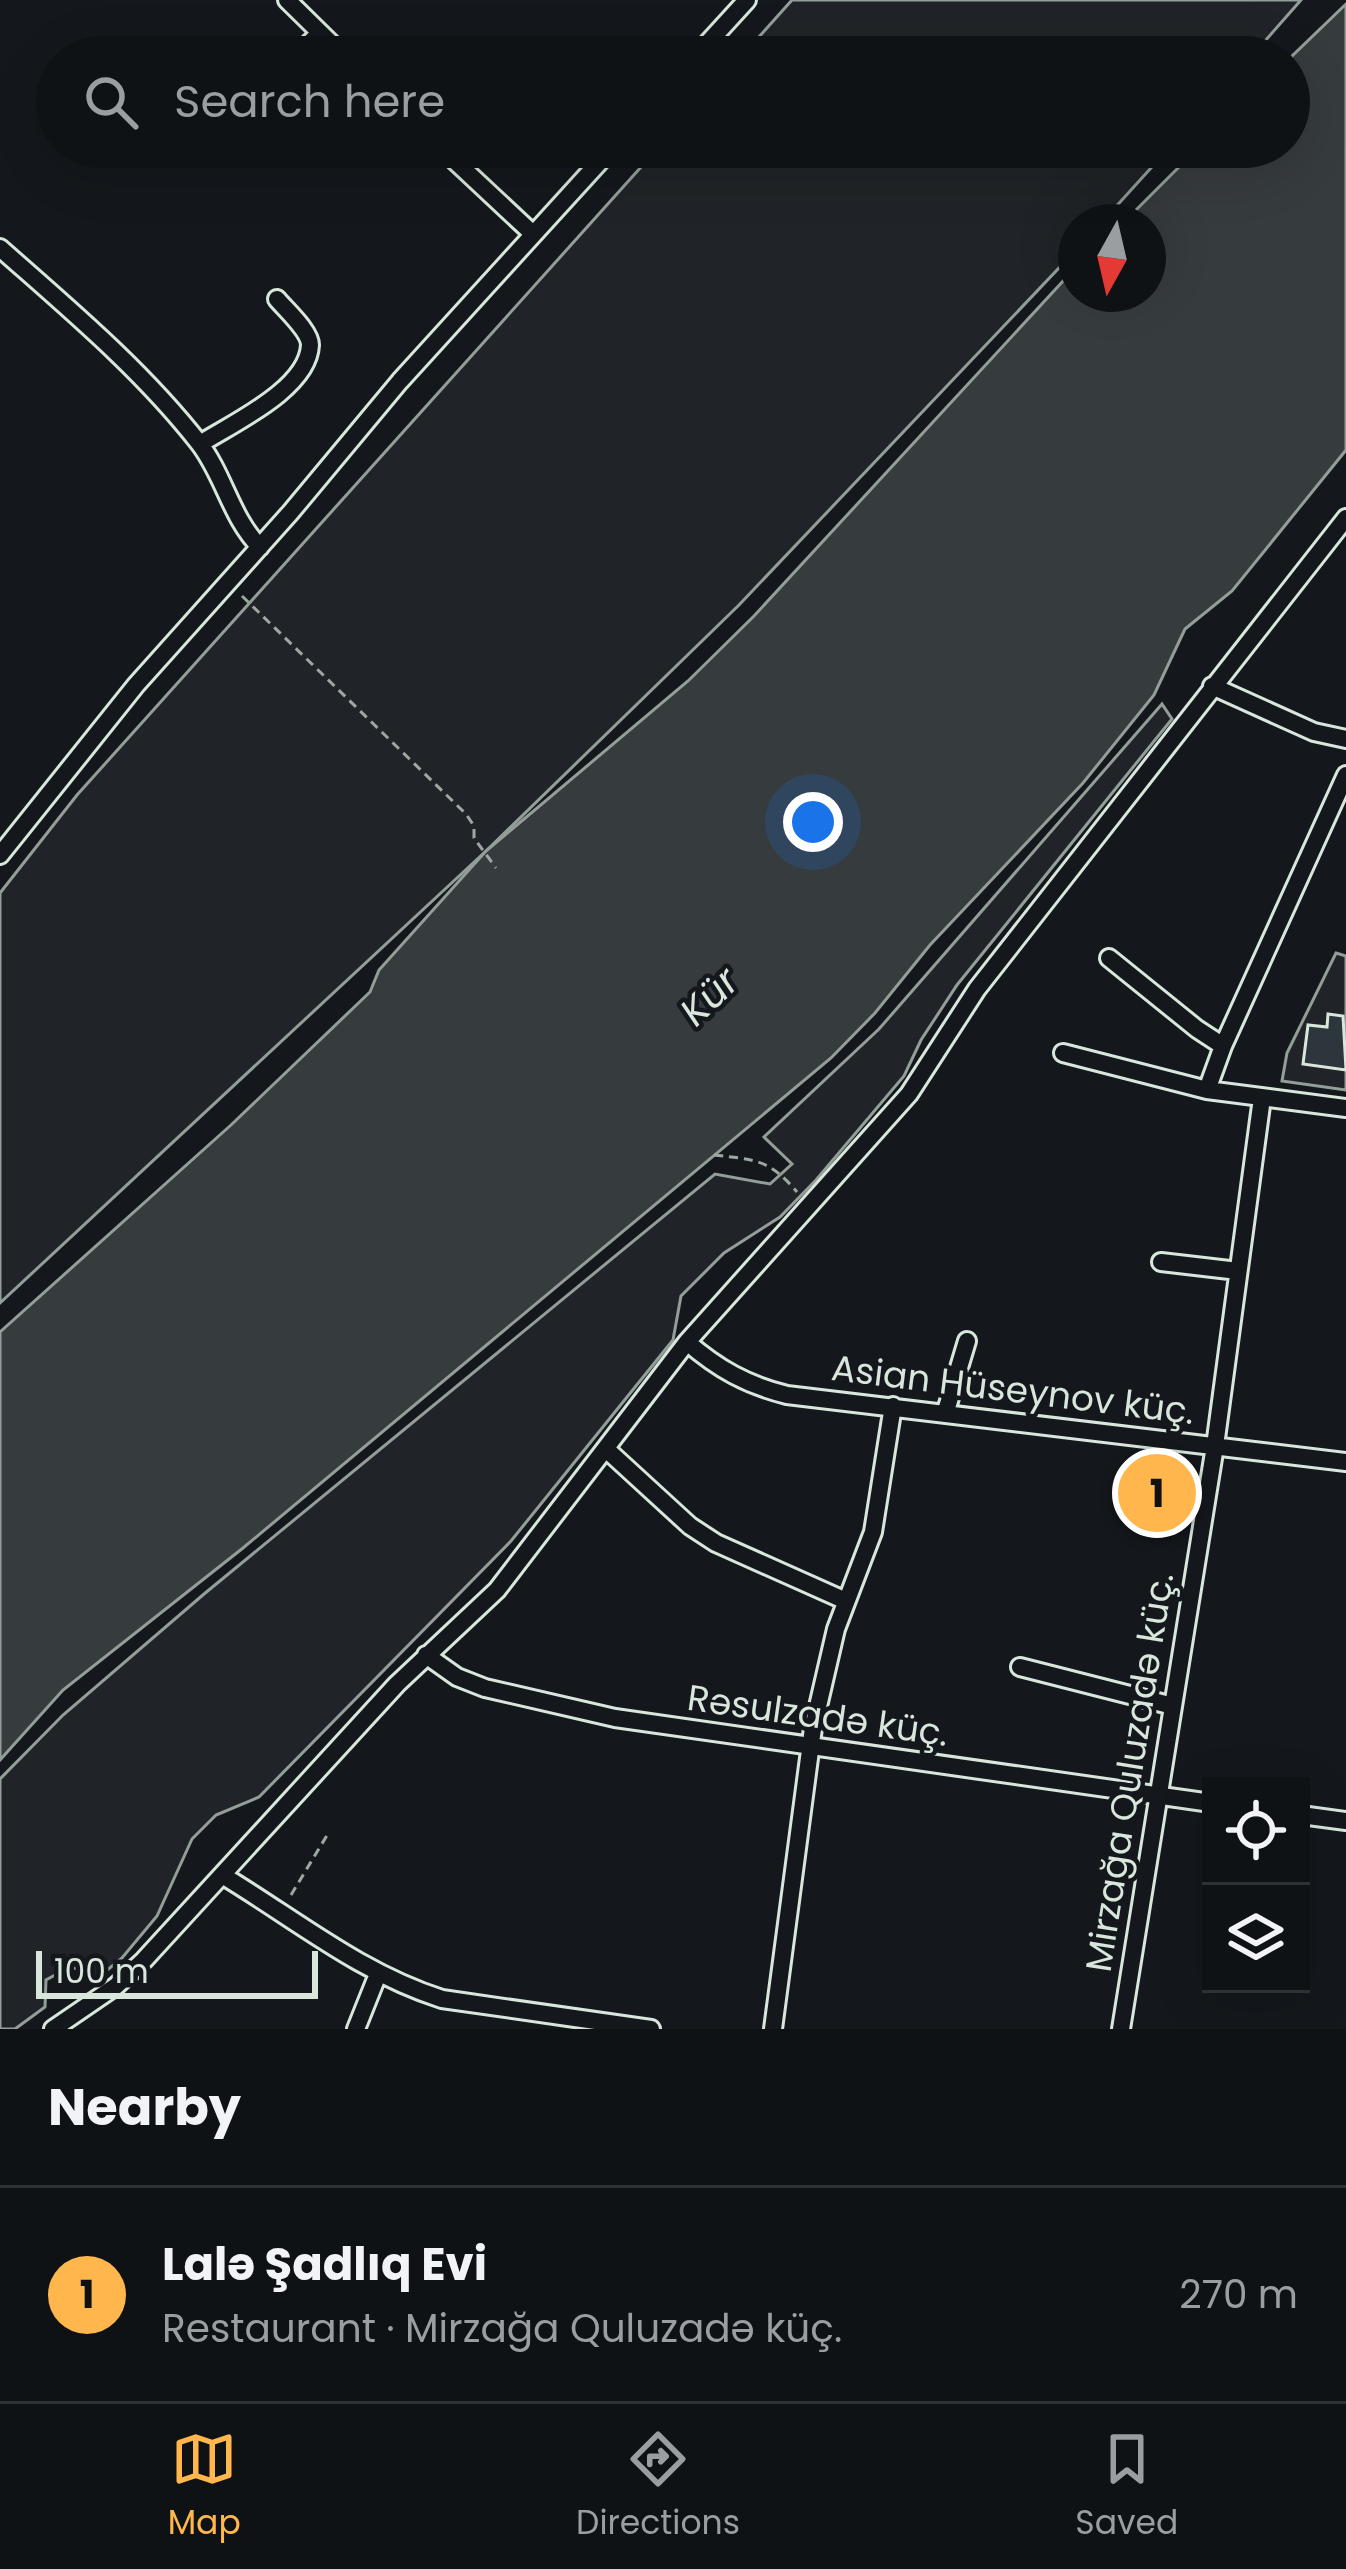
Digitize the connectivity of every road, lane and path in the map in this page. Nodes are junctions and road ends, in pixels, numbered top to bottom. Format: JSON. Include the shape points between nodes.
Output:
{"nodes":[{"id":1,"x":286,"y":0,"type":"edge"},
{"id":2,"x":747,"y":0,"type":"edge"},
{"id":3,"x":320,"y":33,"type":"junction"},
{"id":4,"x":317,"y":36,"type":"edge"},
{"id":5,"x":323,"y":36,"type":"edge"},
{"id":6,"x":714,"y":36,"type":"edge"},
{"id":7,"x":462,"y":168,"type":"edge"},
{"id":8,"x":593,"y":168,"type":"edge"},
{"id":9,"x":532,"y":234,"type":"junction"},
{"id":10,"x":0,"y":248,"type":"edge"},
{"id":11,"x":277,"y":299,"type":"dead end"},
{"id":12,"x":200,"y":445,"type":"junction"},
{"id":13,"x":1346,"y":518,"type":"edge"},
{"id":14,"x":260,"y":547,"type":"junction"},
{"id":15,"x":228,"y":582,"type":"junction"},
{"id":16,"x":1212,"y":686,"type":"junction"},
{"id":17,"x":1346,"y":739,"type":"edge"},
{"id":18,"x":1346,"y":775,"type":"edge"},
{"id":19,"x":0,"y":855,"type":"edge"},
{"id":20,"x":496,"y":868,"type":"dead end"},
{"id":21,"x":1109,"y":958,"type":"dead end"},
{"id":22,"x":1223,"y":1046,"type":"junction"},
{"id":23,"x":1063,"y":1053,"type":"dead end"},
{"id":24,"x":1207,"y":1090,"type":"junction"},
{"id":25,"x":1262,"y":1098,"type":"junction"},
{"id":26,"x":1346,"y":1108,"type":"edge"},
{"id":27,"x":714,"y":1155,"type":"dead end"},
{"id":28,"x":809,"y":1207,"type":"junction"},
{"id":29,"x":1161,"y":1262,"type":"dead end"},
{"id":30,"x":1238,"y":1271,"type":"junction"},
{"id":31,"x":967,"y":1341,"type":"dead end"},
{"id":32,"x":687,"y":1342,"type":"junction"},
{"id":33,"x":893,"y":1406,"type":"junction"},
{"id":34,"x":946,"y":1411,"type":"junction"},
{"id":35,"x":1215,"y":1446,"type":"junction"},
{"id":36,"x":606,"y":1449,"type":"junction"},
{"id":37,"x":1346,"y":1462,"type":"edge"},
{"id":38,"x":846,"y":1601,"type":"junction"},
{"id":39,"x":426,"y":1655,"type":"junction"},
{"id":40,"x":1020,"y":1667,"type":"dead end"},
{"id":41,"x":1173,"y":1706,"type":"junction"},
{"id":42,"x":810,"y":1748,"type":"junction"},
{"id":43,"x":1159,"y":1796,"type":"junction"},
{"id":44,"x":1202,"y":1802,"type":"edge"},
{"id":45,"x":1310,"y":1816,"type":"edge"},
{"id":46,"x":1346,"y":1821,"type":"edge"},
{"id":47,"x":329,"y":1832,"type":"dead end"},
{"id":48,"x":222,"y":1875,"type":"junction"},
{"id":49,"x":281,"y":1912,"type":"junction"},
{"id":50,"x":378,"y":1974,"type":"junction"},
{"id":51,"x":80,"y":2022,"type":"edge"},
{"id":52,"x":53,"y":2029,"type":"edge"},
{"id":53,"x":356,"y":2029,"type":"edge"},
{"id":54,"x":651,"y":2029,"type":"edge"},
{"id":55,"x":773,"y":2029,"type":"edge"},
{"id":56,"x":1121,"y":2029,"type":"edge"}],
"edges":[{"from":1,"to":3,"type":"street"},
{"from":2,"to":6,"type":"street"},
{"from":3,"to":4,"type":"street"},
{"from":3,"to":5,"type":"street"},
{"from":7,"to":9,"type":"street"},
{"from":8,"to":9,"type":"street"},
{"from":9,"to":14,"type":"street"},
{"from":10,"to":12,"type":"street","via":[[102,338]]},
{"from":11,"to":12,"type":"street","via":[[310,346],[296,380]]},
{"from":12,"to":14,"type":"street"},
{"from":13,"to":16,"type":"street"},
{"from":14,"to":15,"type":"street"},
{"from":15,"to":19,"type":"street"},
{"from":15,"to":20,"type":"path","via":[[466,814]]},
{"from":16,"to":17,"type":"street"},
{"from":16,"to":28,"type":"street","via":[[977,989],[909,1094]]},
{"from":18,"to":22,"type":"street"},
{"from":21,"to":22,"type":"street"},
{"from":22,"to":24,"type":"street"},
{"from":23,"to":24,"type":"street"},
{"from":24,"to":25,"type":"street"},
{"from":25,"to":26,"type":"street"},
{"from":25,"to":30,"type":"street","name":"Mirzağa Quluzadə küç."},
{"from":27,"to":28,"type":"path","via":[[778,1169]]},
{"from":28,"to":32,"type":"street"},
{"from":29,"to":30,"type":"street"},
{"from":30,"to":35,"type":"street","name":"Mirzağa Quluzadə küç."},
{"from":31,"to":34,"type":"street"},
{"from":32,"to":33,"type":"street","name":"Asian Hüseynov küç.","via":[[714,1366],[764,1389]]},
{"from":32,"to":36,"type":"street"},
{"from":33,"to":34,"type":"street","name":"Asian Hüseynov küç."},
{"from":33,"to":38,"type":"street","via":[[874,1532]]},
{"from":34,"to":35,"type":"street","name":"Asian Hüseynov küç."},
{"from":35,"to":37,"type":"street","name":"Asian Hüseynov küç."},
{"from":35,"to":41,"type":"street","name":"Mirzağa Quluzadə küç."},
{"from":36,"to":38,"type":"street","via":[[716,1544]]},
{"from":36,"to":39,"type":"street","via":[[497,1590]]},
{"from":38,"to":42,"type":"street"},
{"from":39,"to":42,"type":"street","name":"Rəsulzadə küç.","via":[[485,1688],[559,1706]]},
{"from":39,"to":48,"type":"street"},
{"from":40,"to":41,"type":"street"},
{"from":41,"to":43,"type":"street","name":"Mirzağa Quluzadə küç."},
{"from":42,"to":43,"type":"street","name":"Rəsulzadə küç."},
{"from":42,"to":55,"type":"street"},
{"from":43,"to":44,"type":"street","name":"Rəsulzadə küç."},
{"from":43,"to":56,"type":"street","name":"Mirzağa Quluzadə küç."},
{"from":45,"to":46,"type":"street"},
{"from":47,"to":49,"type":"path"},
{"from":48,"to":49,"type":"street"},
{"from":48,"to":51,"type":"street"},
{"from":49,"to":50,"type":"street"},
{"from":50,"to":53,"type":"street"},
{"from":50,"to":54,"type":"street","via":[[442,1999]]},
{"from":51,"to":52,"type":"street"}]}
